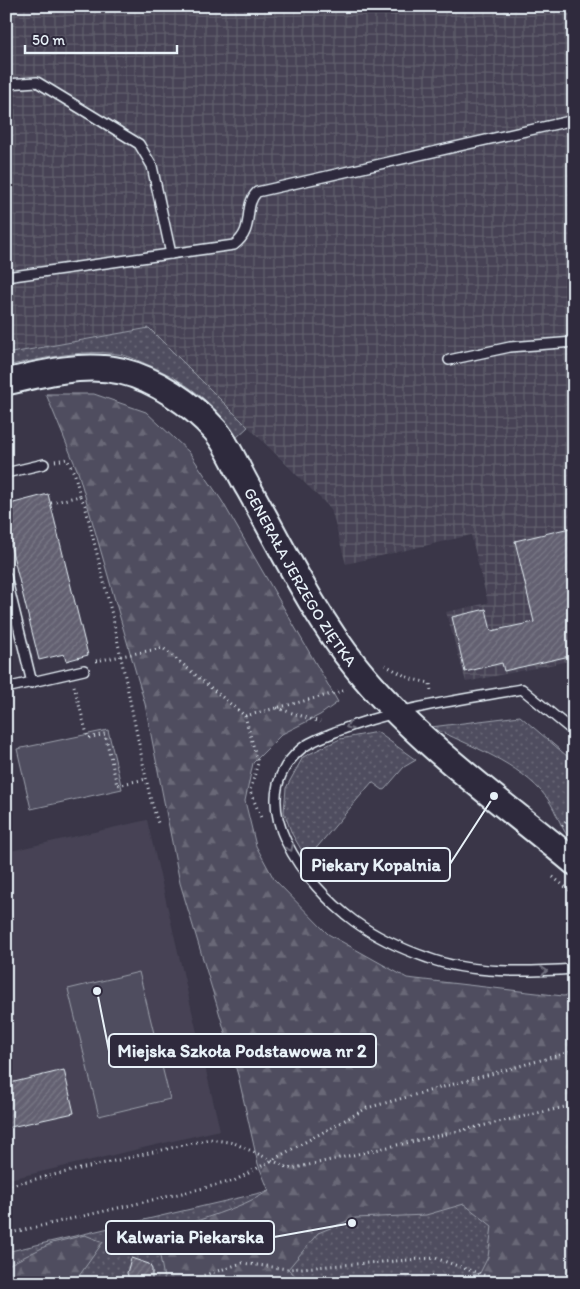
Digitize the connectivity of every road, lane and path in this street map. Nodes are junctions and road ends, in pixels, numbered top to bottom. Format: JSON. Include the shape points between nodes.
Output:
{"nodes":[{"id":1,"x":6,"y":84,"type":"edge"},
{"id":2,"x":574,"y":120,"type":"edge"},
{"id":3,"x":171,"y":254,"type":"junction"},
{"id":4,"x":6,"y":277,"type":"edge"},
{"id":5,"x":574,"y":342,"type":"edge"},
{"id":6,"x":449,"y":360,"type":"dead end"},
{"id":7,"x":6,"y":382,"type":"edge"},
{"id":8,"x":44,"y":464,"type":"joint"},
{"id":9,"x":6,"y":473,"type":"edge"},
{"id":10,"x":80,"y":496,"type":"junction"},
{"id":11,"x":50,"y":503,"type":"dead end"},
{"id":12,"x":6,"y":576,"type":"edge"},
{"id":13,"x":121,"y":656,"type":"junction"},
{"id":14,"x":84,"y":670,"type":"joint"},
{"id":15,"x":71,"y":674,"type":"junction"},
{"id":16,"x":32,"y":684,"type":"junction"},
{"id":17,"x":6,"y":688,"type":"edge"},
{"id":18,"x":355,"y":688,"type":"dead end"},
{"id":19,"x":277,"y":708,"type":"junction"},
{"id":20,"x":396,"y":712,"type":"junction"},
{"id":21,"x":245,"y":716,"type":"junction"},
{"id":22,"x":329,"y":720,"type":"dead end"},
{"id":23,"x":574,"y":732,"type":"edge"},
{"id":24,"x":146,"y":779,"type":"junction"},
{"id":25,"x":158,"y":823,"type":"dead end"},
{"id":26,"x":264,"y":823,"type":"dead end"},
{"id":27,"x":574,"y":862,"type":"edge"},
{"id":28,"x":574,"y":969,"type":"edge"},
{"id":29,"x":574,"y":1051,"type":"edge"},
{"id":30,"x":574,"y":1105,"type":"edge"},
{"id":31,"x":270,"y":1161,"type":"junction"},
{"id":32,"x":6,"y":1186,"type":"edge"},
{"id":33,"x":6,"y":1234,"type":"edge"},
{"id":34,"x":198,"y":1283,"type":"edge"},
{"id":35,"x":506,"y":1283,"type":"edge"}],
"edges":[{"from":1,"to":3,"type":"lane","via":[[37,82],[139,144],[152,166]]},
{"from":2,"to":3,"type":"lane","via":[[257,192],[251,198],[243,239],[234,245]]},
{"from":3,"to":4,"type":"lane"},
{"from":5,"to":6,"type":"lane","via":[[510,347]]},
{"from":7,"to":20,"type":"street","name":"GENERAŁA JERZEGO ZIĘTKA","via":[[66,369],[122,372],[172,394],[192,409],[216,431],[335,638],[356,668]]},
{"from":8,"to":9,"type":"lane"},
{"from":8,"to":10,"type":"path","via":[[67,459]]},
{"from":10,"to":11,"type":"path"},
{"from":10,"to":13,"type":"path","via":[[90,521]]},
{"from":12,"to":16,"type":"lane"},
{"from":13,"to":14,"type":"path","via":[[92,662]]},
{"from":13,"to":21,"type":"path","via":[[163,648]]},
{"from":13,"to":24,"type":"path"},
{"from":14,"to":15,"type":"lane"},
{"from":15,"to":16,"type":"lane"},
{"from":15,"to":24,"type":"path","via":[[88,738],[105,734],[117,785]]},
{"from":16,"to":17,"type":"lane"},
{"from":18,"to":19,"type":"path"},
{"from":19,"to":21,"type":"path"},
{"from":19,"to":22,"type":"path","via":[[321,722]]},
{"from":20,"to":23,"type":"lane","via":[[522,689]]},
{"from":20,"to":27,"type":"street","name":"GENERAŁA JERZEGO ZIĘTKA"},
{"from":20,"to":28,"type":"lane","one_way":true,"via":[[325,736],[302,747],[288,763],[279,782],[276,802],[280,826],[302,871],[354,921],[399,947],[430,959],[480,969]]},
{"from":21,"to":26,"type":"path","via":[[258,763],[250,791]]},
{"from":24,"to":25,"type":"path"},
{"from":29,"to":31,"type":"path","via":[[367,1108]]},
{"from":30,"to":31,"type":"path","via":[[291,1169]]},
{"from":31,"to":32,"type":"path","via":[[234,1143],[210,1139]]},
{"from":31,"to":33,"type":"path","via":[[234,1180]]},
{"from":34,"to":35,"type":"path","via":[[202,1276],[242,1263],[288,1269],[435,1258]]}]}
